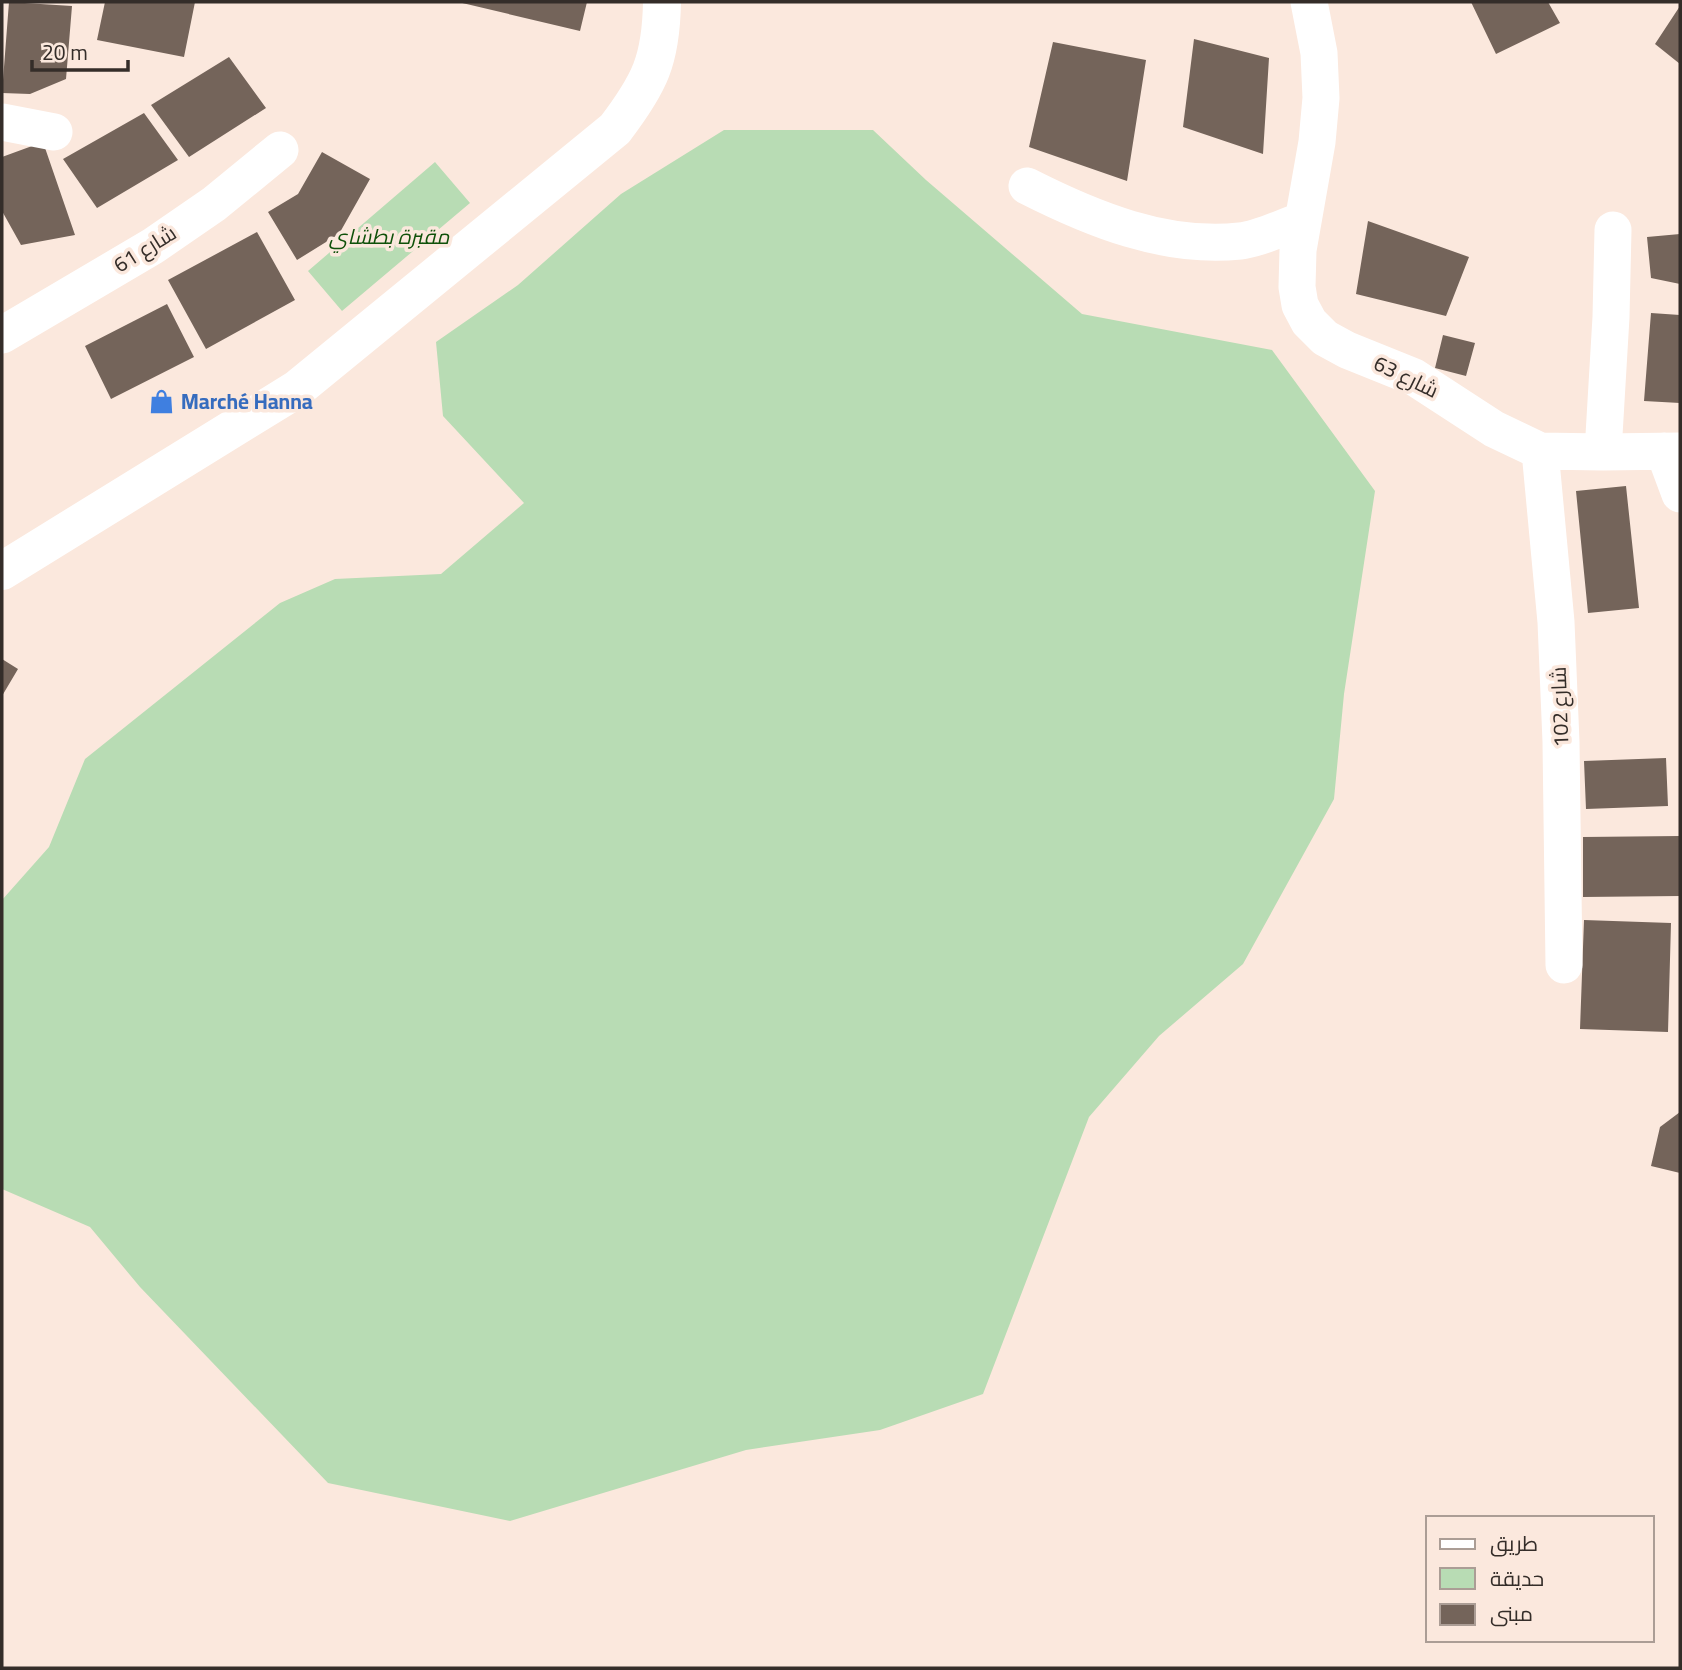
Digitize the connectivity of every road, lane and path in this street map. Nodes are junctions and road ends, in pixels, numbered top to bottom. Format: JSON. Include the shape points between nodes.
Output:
{"nodes":[{"id":1,"x":662,"y":2,"type":"edge"},
{"id":2,"x":1308,"y":2,"type":"edge"},
{"id":3,"x":2,"y":122,"type":"edge"},
{"id":4,"x":54,"y":132,"type":"dead end"},
{"id":5,"x":280,"y":150,"type":"dead end"},
{"id":6,"x":1027,"y":186,"type":"dead end"},
{"id":7,"x":1302,"y":221,"type":"junction"},
{"id":8,"x":1613,"y":230,"type":"dead end"},
{"id":9,"x":2,"y":335,"type":"edge"},
{"id":10,"x":1539,"y":451,"type":"junction"},
{"id":11,"x":1672,"y":451,"type":"edge"},
{"id":12,"x":1603,"y":452,"type":"junction"},
{"id":13,"x":1680,"y":494,"type":"edge"},
{"id":14,"x":2,"y":571,"type":"edge"},
{"id":15,"x":1564,"y":965,"type":"dead end"}],
"edges":[{"from":1,"to":14,"type":"main road","via":[[652,73],[615,129],[297,389]]},
{"from":2,"to":7,"type":"street","name":"شارع 63","via":[[1319,53],[1321,98]]},
{"from":3,"to":4,"type":"street"},
{"from":5,"to":9,"type":"street","name":"شارع 61","via":[[215,204],[153,246]]},
{"from":6,"to":7,"type":"street","via":[[1115,225],[1200,242],[1242,241]]},
{"from":7,"to":10,"type":"street","name":"شارع 63","via":[[1300,305],[1325,338],[1414,377],[1494,429]]},
{"from":8,"to":12,"type":"street"},
{"from":10,"to":12,"type":"street","name":"شارع 63"},
{"from":10,"to":15,"type":"street","name":"شارع 102","via":[[1556,622],[1562,743]]},
{"from":11,"to":12,"type":"street","name":"شارع 63"},
{"from":11,"to":13,"type":"street"}]}
